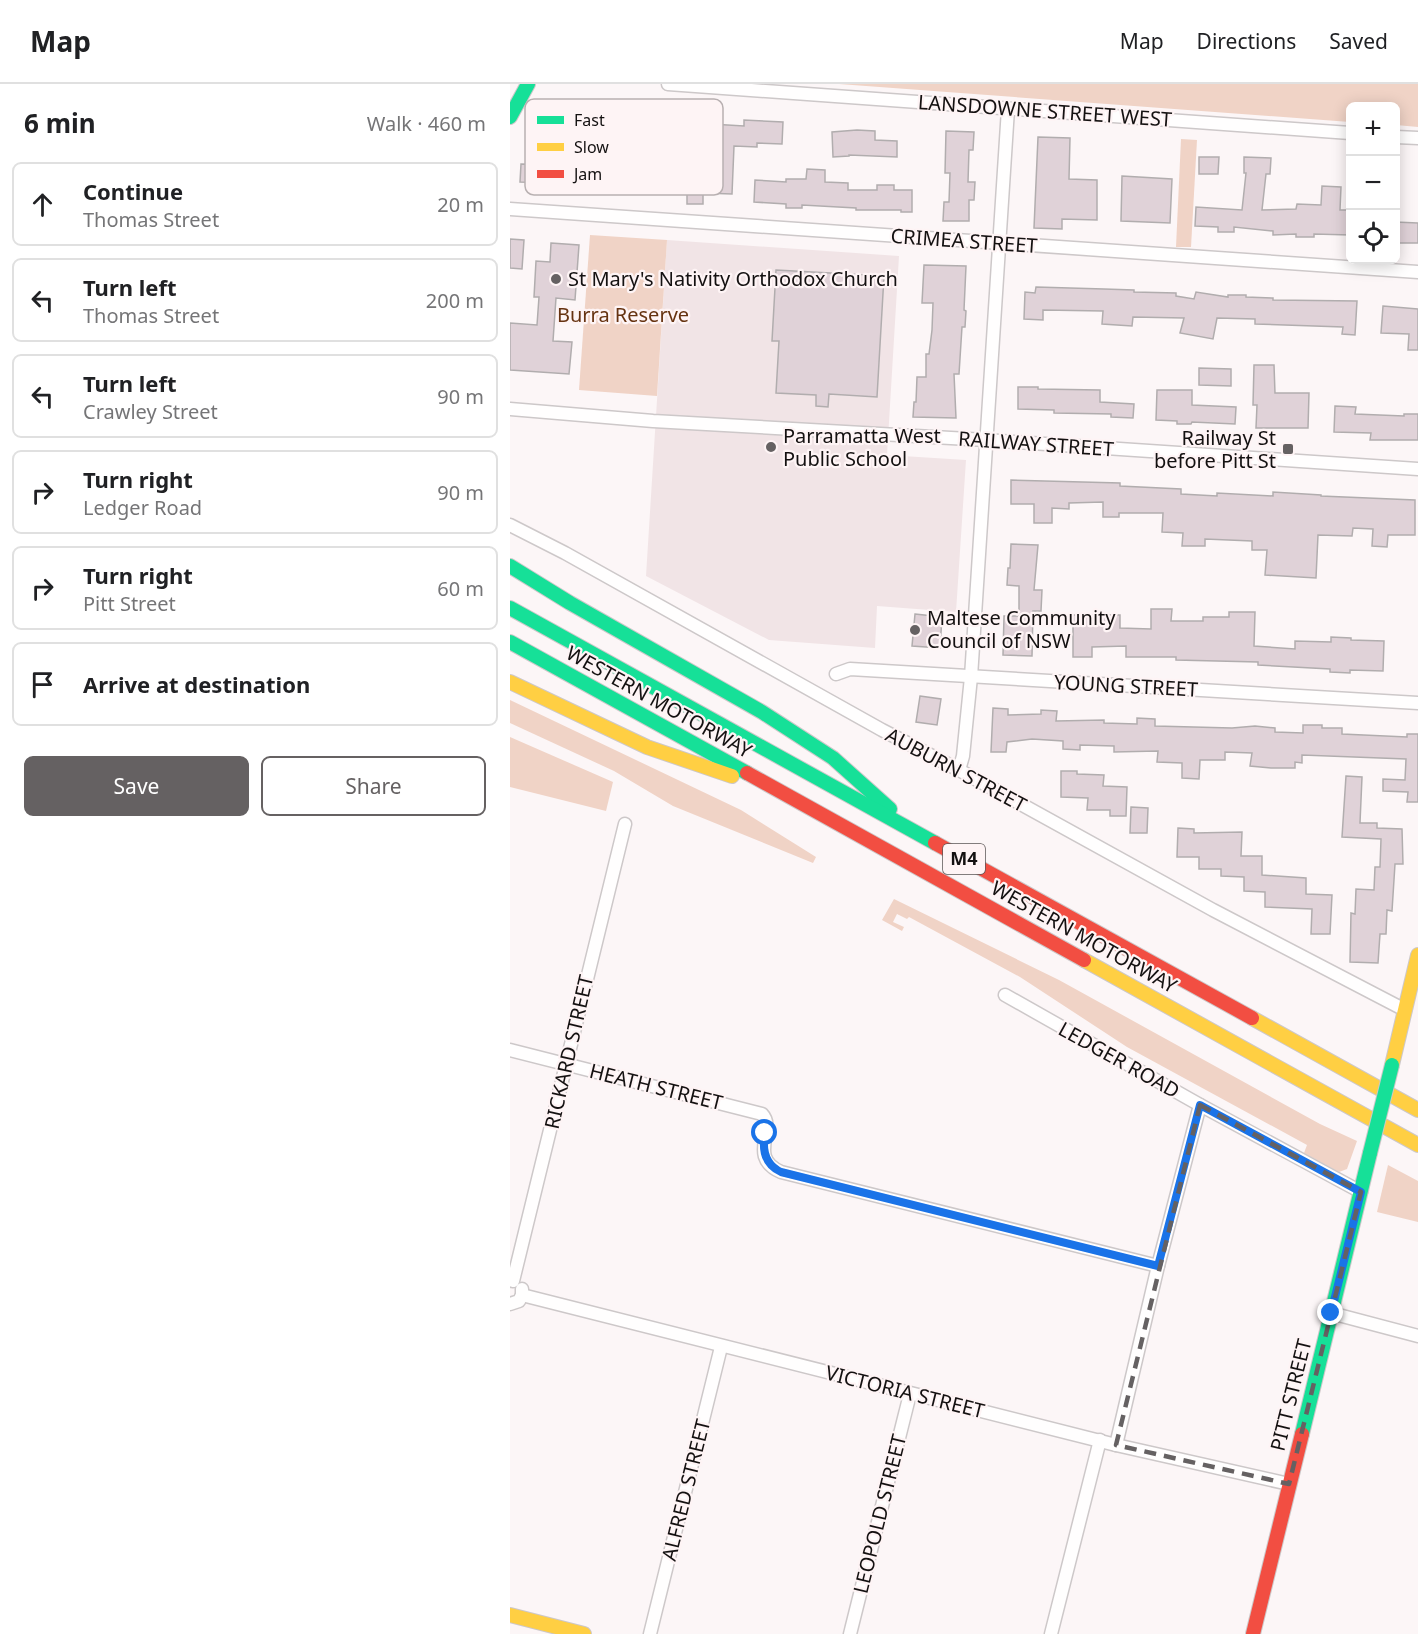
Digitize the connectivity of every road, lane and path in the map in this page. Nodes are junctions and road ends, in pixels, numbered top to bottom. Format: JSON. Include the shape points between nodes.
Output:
{"nodes":[{"id":1,"x":528,"y":84,"type":"edge"},
{"id":2,"x":668,"y":84,"type":"edge"},
{"id":3,"x":1008,"y":109,"type":"junction"},
{"id":4,"x":510,"y":117,"type":"edge"},
{"id":5,"x":1346,"y":133,"type":"edge"},
{"id":6,"x":1400,"y":136,"type":"edge"},
{"id":7,"x":1418,"y":138,"type":"edge"},
{"id":8,"x":510,"y":209,"type":"edge"},
{"id":9,"x":1000,"y":244,"type":"junction"},
{"id":10,"x":1418,"y":272,"type":"edge"},
{"id":11,"x":510,"y":409,"type":"edge"},
{"id":12,"x":986,"y":440,"type":"junction"},
{"id":13,"x":1418,"y":469,"type":"edge"},
{"id":14,"x":510,"y":525,"type":"edge"},
{"id":15,"x":510,"y":566,"type":"edge"},
{"id":16,"x":510,"y":608,"type":"edge"},
{"id":17,"x":510,"y":642,"type":"edge"},
{"id":18,"x":836,"y":674,"type":"dead end"},
{"id":19,"x":971,"y":677,"type":"junction"},
{"id":20,"x":510,"y":682,"type":"edge"},
{"id":21,"x":1418,"y":704,"type":"edge"},
{"id":22,"x":959,"y":770,"type":"junction"},
{"id":23,"x":784,"y":794,"type":"junction"},
{"id":24,"x":625,"y":824,"type":"dead end"},
{"id":25,"x":917,"y":833,"type":"junction"},
{"id":26,"x":1418,"y":956,"type":"edge"},
{"id":27,"x":1005,"y":995,"type":"dead end"},
{"id":28,"x":1405,"y":1010,"type":"junction"},
{"id":29,"x":510,"y":1050,"type":"edge"},
{"id":30,"x":566,"y":1064,"type":"junction"},
{"id":31,"x":1200,"y":1105,"type":"junction"},
{"id":32,"x":1418,"y":1110,"type":"edge"},
{"id":33,"x":1418,"y":1145,"type":"edge"},
{"id":34,"x":1361,"y":1192,"type":"junction"},
{"id":35,"x":1158,"y":1266,"type":"junction"},
{"id":36,"x":512,"y":1281,"type":"edge"},
{"id":37,"x":522,"y":1295,"type":"junction"},
{"id":38,"x":510,"y":1304,"type":"edge"},
{"id":39,"x":1331,"y":1313,"type":"junction"},
{"id":40,"x":1418,"y":1336,"type":"edge"},
{"id":41,"x":721,"y":1347,"type":"junction"},
{"id":42,"x":910,"y":1394,"type":"junction"},
{"id":43,"x":1100,"y":1440,"type":"junction"},
{"id":44,"x":1116,"y":1445,"type":"junction"},
{"id":45,"x":1289,"y":1484,"type":"junction"},
{"id":46,"x":510,"y":1615,"type":"edge"},
{"id":47,"x":584,"y":1634,"type":"edge"},
{"id":48,"x":650,"y":1634,"type":"edge"},
{"id":49,"x":850,"y":1634,"type":"edge"},
{"id":50,"x":1051,"y":1634,"type":"edge"},
{"id":51,"x":1253,"y":1634,"type":"edge"}],
"edges":[{"from":1,"to":4,"type":"main road"},
{"from":2,"to":3,"type":"street","name":"LANSDOWNE STREET WEST"},
{"from":3,"to":5,"type":"street","name":"LANSDOWNE STREET WEST"},
{"from":3,"to":9,"type":"street"},
{"from":6,"to":7,"type":"street"},
{"from":8,"to":9,"type":"street","name":"CRIMEA STREET"},
{"from":9,"to":10,"type":"street","name":"CRIMEA STREET"},
{"from":9,"to":12,"type":"street"},
{"from":11,"to":12,"type":"street","name":"RAILWAY STREET"},
{"from":12,"to":13,"type":"street","name":"RAILWAY STREET"},
{"from":12,"to":19,"type":"street"},
{"from":14,"to":22,"type":"street","name":"AUBURN STREET"},
{"from":15,"to":25,"type":"main road","via":[[833,758]]},
{"from":16,"to":25,"type":"main road","name":"WESTERN MOTORWAY","number":"M4"},
{"from":17,"to":23,"type":"main road","name":"WESTERN MOTORWAY","number":"M4"},
{"from":18,"to":19,"type":"street","name":"YOUNG STREET","via":[[850,669]]},
{"from":19,"to":21,"type":"street","name":"YOUNG STREET"},
{"from":19,"to":22,"type":"street"},
{"from":20,"to":23,"type":"main road","number":"M4","via":[[647,747]]},
{"from":22,"to":28,"type":"street","name":"AUBURN STREET","via":[[1251,931]]},
{"from":23,"to":33,"type":"main road","name":"WESTERN MOTORWAY","number":"M4"},
{"from":24,"to":30,"type":"street","name":"RICKARD STREET"},
{"from":25,"to":32,"type":"main road","name":"WESTERN MOTORWAY","number":"M4"},
{"from":26,"to":28,"type":"main road","name":"PITT STREET"},
{"from":27,"to":31,"type":"street","name":"LEDGER ROAD"},
{"from":28,"to":34,"type":"main road","name":"PITT STREET","bridge":true},
{"from":29,"to":30,"type":"street","name":"HEATH STREET"},
{"from":30,"to":35,"type":"street","name":"HEATH STREET","via":[[757,1112],[765,1117],[765,1157],[781,1172]]},
{"from":30,"to":36,"type":"street","name":"RICKARD STREET"},
{"from":31,"to":34,"type":"street","name":"LEDGER ROAD"},
{"from":31,"to":35,"type":"street"},
{"from":34,"to":39,"type":"main road","name":"PITT STREET"},
{"from":35,"to":44,"type":"street"},
{"from":36,"to":37,"type":"street","via":[[521,1287]]},
{"from":37,"to":38,"type":"street"},
{"from":37,"to":41,"type":"street","name":"VICTORIA STREET"},
{"from":39,"to":40,"type":"street"},
{"from":39,"to":45,"type":"main road","name":"PITT STREET"},
{"from":41,"to":42,"type":"street","name":"VICTORIA STREET"},
{"from":41,"to":48,"type":"street","name":"ALFRED STREET"},
{"from":42,"to":43,"type":"street","name":"VICTORIA STREET"},
{"from":42,"to":49,"type":"street","name":"LEOPOLD STREET"},
{"from":43,"to":44,"type":"street","name":"VICTORIA STREET"},
{"from":43,"to":50,"type":"street"},
{"from":44,"to":45,"type":"street","name":"VICTORIA STREET"},
{"from":45,"to":51,"type":"main road","name":"PITT STREET"},
{"from":46,"to":47,"type":"main road"}]}
